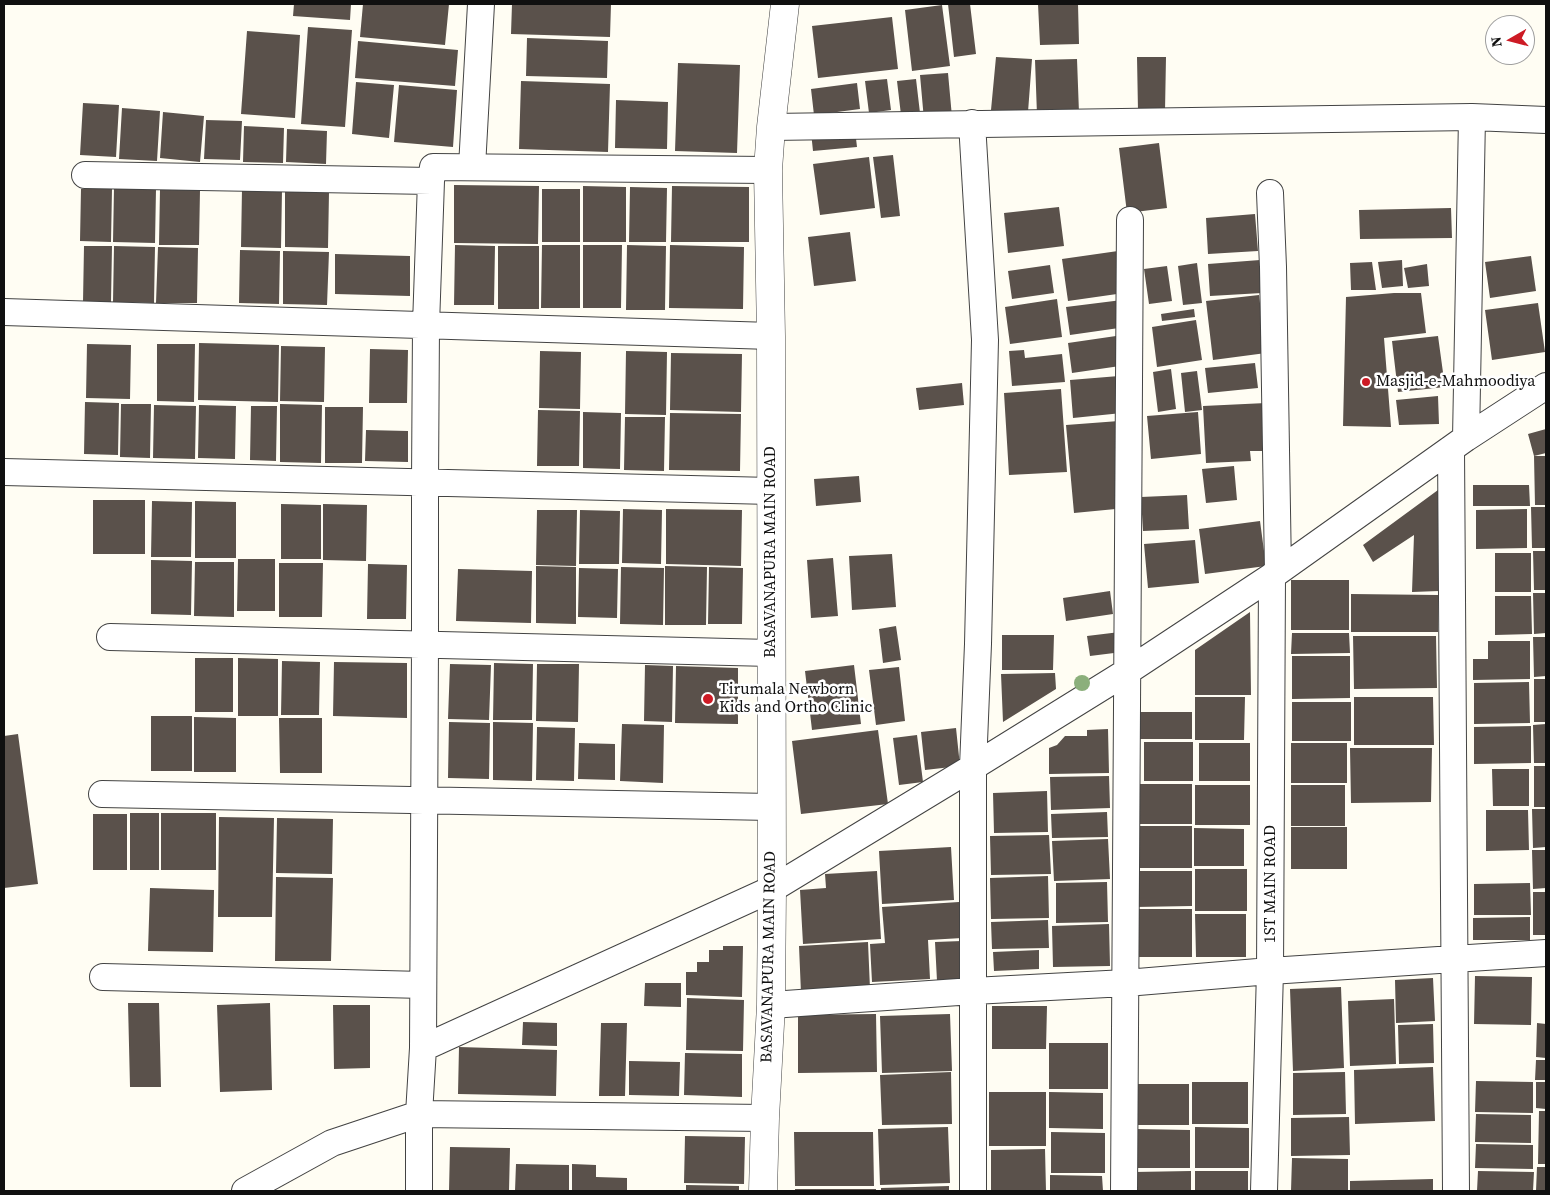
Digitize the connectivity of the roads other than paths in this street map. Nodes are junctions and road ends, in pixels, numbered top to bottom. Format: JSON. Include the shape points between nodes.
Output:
{"nodes":[{"id":1,"x":481,"y":4,"type":"edge"},
{"id":2,"x":785,"y":4,"type":"edge"},
{"id":3,"x":1472,"y":117,"type":"junction"},
{"id":4,"x":1546,"y":120,"type":"edge"},
{"id":5,"x":972,"y":123,"type":"junction"},
{"id":6,"x":771,"y":127,"type":"junction"},
{"id":7,"x":472,"y":167,"type":"junction"},
{"id":8,"x":768,"y":170,"type":"junction"},
{"id":9,"x":86,"y":175,"type":"dead end"},
{"id":10,"x":431,"y":181,"type":"junction"},
{"id":11,"x":1270,"y":193,"type":"dead end"},
{"id":12,"x":1130,"y":220,"type":"dead end"},
{"id":13,"x":4,"y":312,"type":"edge"},
{"id":14,"x":426,"y":325,"type":"junction"},
{"id":15,"x":771,"y":336,"type":"junction"},
{"id":16,"x":1546,"y":386,"type":"edge"},
{"id":17,"x":1459,"y":443,"type":"junction"},
{"id":18,"x":4,"y":472,"type":"edge"},
{"id":19,"x":424,"y":482,"type":"junction"},
{"id":20,"x":771,"y":491,"type":"junction"},
{"id":21,"x":1275,"y":574,"type":"junction"},
{"id":22,"x":110,"y":637,"type":"dead end"},
{"id":23,"x":425,"y":645,"type":"junction"},
{"id":24,"x":771,"y":653,"type":"junction"},
{"id":25,"x":1128,"y":671,"type":"junction"},
{"id":26,"x":973,"y":767,"type":"junction"},
{"id":27,"x":102,"y":794,"type":"dead end"},
{"id":28,"x":424,"y":800,"type":"junction"},
{"id":29,"x":771,"y":807,"type":"junction"},
{"id":30,"x":772,"y":889,"type":"junction"},
{"id":31,"x":1546,"y":953,"type":"edge"},
{"id":32,"x":1454,"y":959,"type":"junction"},
{"id":33,"x":1270,"y":971,"type":"junction"},
{"id":34,"x":103,"y":976,"type":"dead end"},
{"id":35,"x":1126,"y":983,"type":"junction"},
{"id":36,"x":423,"y":984,"type":"junction"},
{"id":37,"x":973,"y":991,"type":"junction"},
{"id":38,"x":771,"y":1005,"type":"junction"},
{"id":39,"x":423,"y":1048,"type":"junction"},
{"id":40,"x":419,"y":1114,"type":"junction"},
{"id":41,"x":765,"y":1118,"type":"junction"},
{"id":42,"x":245,"y":1191,"type":"edge"},
{"id":43,"x":419,"y":1191,"type":"edge"},
{"id":44,"x":763,"y":1191,"type":"edge"},
{"id":45,"x":973,"y":1191,"type":"edge"},
{"id":46,"x":1124,"y":1191,"type":"edge"},
{"id":47,"x":1264,"y":1191,"type":"edge"},
{"id":48,"x":1456,"y":1191,"type":"edge"}],
"edges":[{"from":1,"to":7,"type":"street"},
{"from":2,"to":6,"type":"street","name":"BASAVANAPURA MAIN ROAD"},
{"from":3,"to":4,"type":"street"},
{"from":3,"to":5,"type":"street"},
{"from":3,"to":17,"type":"street"},
{"from":5,"to":6,"type":"street"},
{"from":5,"to":26,"type":"street","via":[[985,340]]},
{"from":6,"to":8,"type":"street","name":"BASAVANAPURA MAIN ROAD"},
{"from":7,"to":8,"type":"street"},
{"from":7,"to":10,"type":"street","via":[[433,166]]},
{"from":8,"to":15,"type":"street","name":"BASAVANAPURA MAIN ROAD"},
{"from":9,"to":10,"type":"street"},
{"from":10,"to":14,"type":"street"},
{"from":11,"to":21,"type":"street","name":"1ST MAIN ROAD"},
{"from":12,"to":25,"type":"street"},
{"from":13,"to":14,"type":"street"},
{"from":14,"to":15,"type":"street"},
{"from":14,"to":19,"type":"street"},
{"from":15,"to":20,"type":"street","name":"BASAVANAPURA MAIN ROAD"},
{"from":16,"to":17,"type":"street"},
{"from":17,"to":21,"type":"street"},
{"from":17,"to":32,"type":"street"},
{"from":18,"to":19,"type":"street"},
{"from":19,"to":20,"type":"street"},
{"from":19,"to":23,"type":"street"},
{"from":20,"to":24,"type":"street","name":"BASAVANAPURA MAIN ROAD"},
{"from":21,"to":25,"type":"street"},
{"from":21,"to":33,"type":"street","name":"1ST MAIN ROAD"},
{"from":22,"to":23,"type":"street"},
{"from":23,"to":24,"type":"street"},
{"from":23,"to":28,"type":"street"},
{"from":24,"to":29,"type":"street","name":"BASAVANAPURA MAIN ROAD"},
{"from":25,"to":26,"type":"street"},
{"from":25,"to":35,"type":"street"},
{"from":26,"to":30,"type":"street"},
{"from":26,"to":37,"type":"street"},
{"from":27,"to":28,"type":"street"},
{"from":28,"to":29,"type":"street"},
{"from":28,"to":36,"type":"street"},
{"from":29,"to":30,"type":"street","name":"BASAVANAPURA MAIN ROAD"},
{"from":30,"to":38,"type":"street","name":"BASAVANAPURA MAIN ROAD"},
{"from":30,"to":39,"type":"street"},
{"from":31,"to":32,"type":"street"},
{"from":32,"to":33,"type":"street"},
{"from":32,"to":48,"type":"street"},
{"from":33,"to":35,"type":"street"},
{"from":33,"to":47,"type":"street","name":"1ST MAIN ROAD"},
{"from":34,"to":36,"type":"street"},
{"from":35,"to":37,"type":"street"},
{"from":35,"to":46,"type":"street"},
{"from":36,"to":39,"type":"street"},
{"from":37,"to":38,"type":"street"},
{"from":37,"to":45,"type":"street"},
{"from":38,"to":41,"type":"street","name":"BASAVANAPURA MAIN ROAD"},
{"from":39,"to":40,"type":"street"},
{"from":40,"to":41,"type":"street"},
{"from":40,"to":42,"type":"street","via":[[332,1143]]},
{"from":40,"to":43,"type":"street"},
{"from":41,"to":44,"type":"street","name":"BASAVANAPURA MAIN ROAD"}]}
